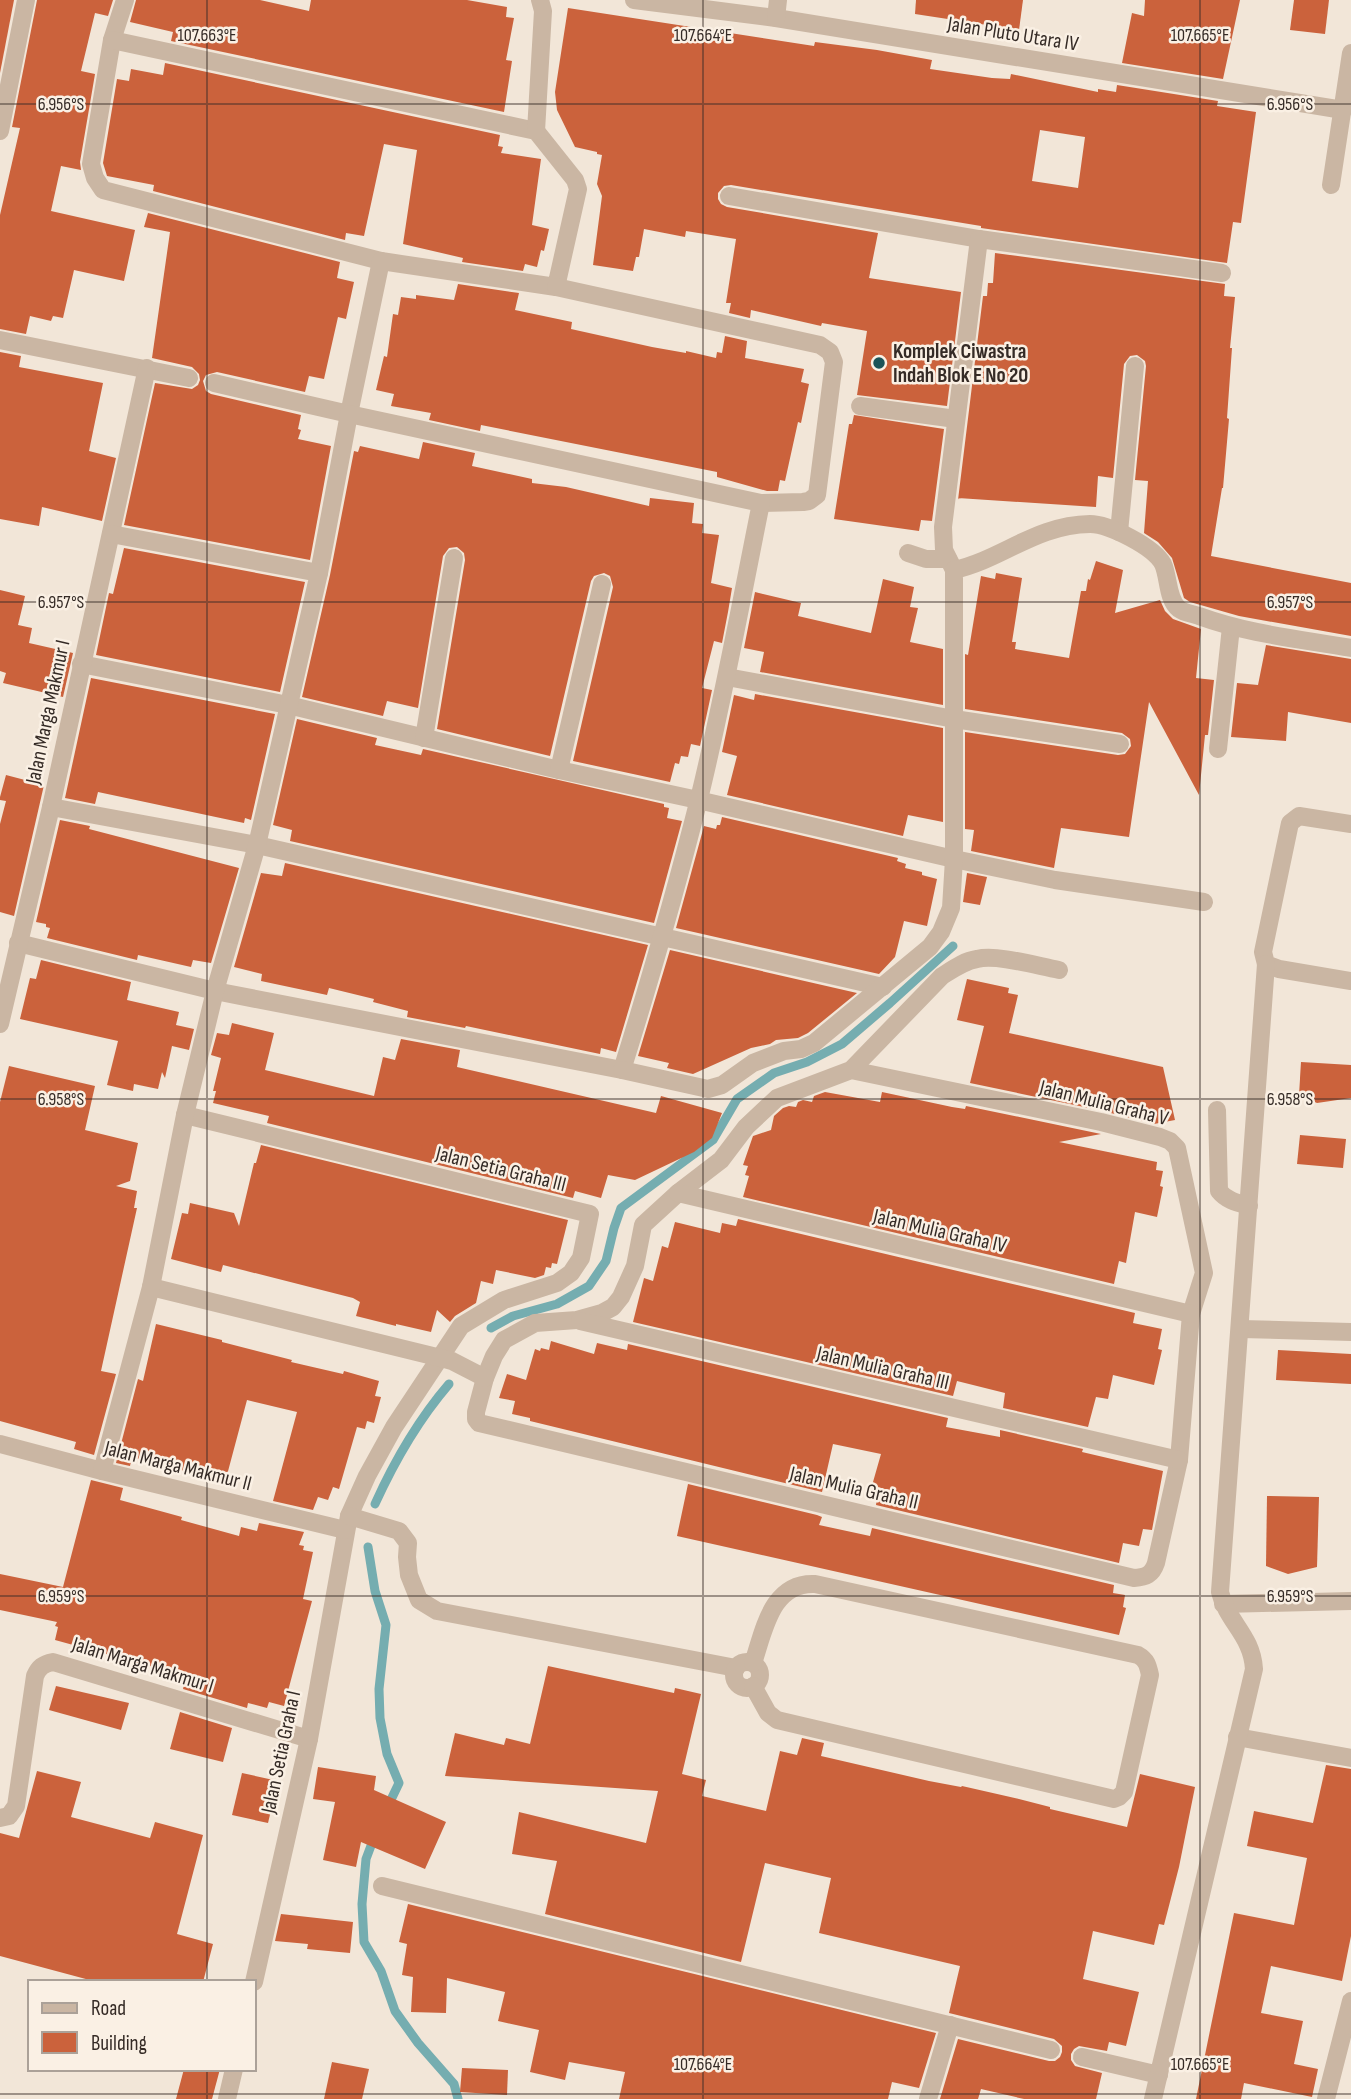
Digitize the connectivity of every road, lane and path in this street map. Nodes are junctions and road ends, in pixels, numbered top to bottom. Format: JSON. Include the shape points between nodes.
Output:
{"nodes":[{"id":1,"x":26,"y":0,"type":"edge"},
{"id":2,"x":125,"y":0,"type":"edge"},
{"id":3,"x":540,"y":0,"type":"edge"},
{"id":4,"x":634,"y":0,"type":"edge"},
{"id":5,"x":777,"y":9,"type":"edge"},
{"id":6,"x":112,"y":40,"type":"junction"},
{"id":7,"x":1351,"y":53,"type":"edge"},
{"id":8,"x":1343,"y":110,"type":"junction"},
{"id":9,"x":0,"y":131,"type":"edge"},
{"id":10,"x":537,"y":131,"type":"junction"},
{"id":11,"x":1331,"y":185,"type":"dead end"},
{"id":12,"x":729,"y":196,"type":"dead end"},
{"id":13,"x":979,"y":239,"type":"junction"},
{"id":14,"x":381,"y":261,"type":"junction"},
{"id":15,"x":1222,"y":273,"type":"dead end"},
{"id":16,"x":556,"y":287,"type":"junction"},
{"id":17,"x":0,"y":340,"type":"edge"},
{"id":18,"x":1135,"y":366,"type":"dead end"},
{"id":19,"x":147,"y":368,"type":"junction"},
{"id":20,"x":189,"y":378,"type":"dead end"},
{"id":21,"x":214,"y":383,"type":"dead end"},
{"id":22,"x":860,"y":406,"type":"dead end"},
{"id":23,"x":349,"y":414,"type":"junction"},
{"id":24,"x":956,"y":419,"type":"junction"},
{"id":25,"x":761,"y":503,"type":"junction"},
{"id":26,"x":1119,"y":532,"type":"junction"},
{"id":27,"x":111,"y":534,"type":"junction"},
{"id":28,"x":908,"y":553,"type":"dead end"},
{"id":29,"x":453,"y":558,"type":"dead end"},
{"id":30,"x":951,"y":565,"type":"junction"},
{"id":31,"x":319,"y":573,"type":"junction"},
{"id":32,"x":602,"y":584,"type":"dead end"},
{"id":33,"x":1231,"y":628,"type":"junction"},
{"id":34,"x":1351,"y":648,"type":"edge"},
{"id":35,"x":81,"y":664,"type":"junction"},
{"id":36,"x":727,"y":677,"type":"junction"},
{"id":37,"x":288,"y":705,"type":"junction"},
{"id":38,"x":954,"y":719,"type":"junction"},
{"id":39,"x":424,"y":738,"type":"junction"},
{"id":40,"x":1120,"y":744,"type":"dead end"},
{"id":41,"x":1218,"y":749,"type":"dead end"},
{"id":42,"x":559,"y":770,"type":"junction"},
{"id":43,"x":698,"y":800,"type":"junction"},
{"id":44,"x":51,"y":807,"type":"junction"},
{"id":45,"x":1351,"y":824,"type":"edge"},
{"id":46,"x":257,"y":845,"type":"junction"},
{"id":47,"x":954,"y":859,"type":"junction"},
{"id":48,"x":1204,"y":902,"type":"dead end"},
{"id":49,"x":663,"y":937,"type":"junction"},
{"id":50,"x":18,"y":943,"type":"junction"},
{"id":51,"x":1266,"y":964,"type":"junction"},
{"id":52,"x":1059,"y":970,"type":"dead end"},
{"id":53,"x":1351,"y":981,"type":"edge"},
{"id":54,"x":883,"y":986,"type":"junction"},
{"id":55,"x":215,"y":991,"type":"junction"},
{"id":56,"x":0,"y":1024,"type":"edge"},
{"id":57,"x":622,"y":1070,"type":"junction"},
{"id":58,"x":850,"y":1070,"type":"junction"},
{"id":59,"x":1217,"y":1110,"type":"dead end"},
{"id":60,"x":185,"y":1115,"type":"junction"},
{"id":61,"x":678,"y":1194,"type":"junction"},
{"id":62,"x":1249,"y":1206,"type":"junction"},
{"id":63,"x":151,"y":1287,"type":"junction"},
{"id":64,"x":1191,"y":1314,"type":"junction"},
{"id":65,"x":577,"y":1320,"type":"junction"},
{"id":66,"x":1241,"y":1329,"type":"junction"},
{"id":67,"x":1351,"y":1332,"type":"edge"},
{"id":68,"x":441,"y":1357,"type":"junction"},
{"id":69,"x":485,"y":1378,"type":"junction"},
{"id":70,"x":0,"y":1444,"type":"edge"},
{"id":71,"x":1178,"y":1461,"type":"junction"},
{"id":72,"x":102,"y":1471,"type":"junction"},
{"id":73,"x":347,"y":1523,"type":"junction"},
{"id":74,"x":1351,"y":1601,"type":"edge"},
{"id":75,"x":1223,"y":1604,"type":"junction"},
{"id":76,"x":744,"y":1666,"type":"junction"},
{"id":77,"x":1237,"y":1737,"type":"junction"},
{"id":78,"x":309,"y":1740,"type":"junction"},
{"id":79,"x":1351,"y":1758,"type":"edge"},
{"id":80,"x":0,"y":1818,"type":"edge"},
{"id":81,"x":382,"y":1886,"type":"dead end"},
{"id":82,"x":254,"y":1980,"type":"edge"},
{"id":83,"x":1351,"y":2001,"type":"edge"},
{"id":84,"x":950,"y":2025,"type":"junction"},
{"id":85,"x":1051,"y":2050,"type":"dead end"},
{"id":86,"x":1082,"y":2057,"type":"dead end"},
{"id":87,"x":234,"y":2071,"type":"edge"},
{"id":88,"x":1159,"y":2075,"type":"junction"},
{"id":89,"x":227,"y":2099,"type":"edge"},
{"id":90,"x":928,"y":2099,"type":"edge"},
{"id":91,"x":1153,"y":2099,"type":"edge"},
{"id":92,"x":1326,"y":2099,"type":"edge"}],
"edges":[{"from":1,"to":9,"type":"street"},
{"from":2,"to":6,"type":"street"},
{"from":3,"to":10,"type":"street"},
{"from":4,"to":5,"type":"street","name":"Jalan Pluto Utara IV"},
{"from":5,"to":8,"type":"street","name":"Jalan Pluto Utara IV"},
{"from":6,"to":10,"type":"street"},
{"from":6,"to":14,"type":"street","via":[[91,164],[103,190]]},
{"from":7,"to":8,"type":"street"},
{"from":8,"to":11,"type":"street"},
{"from":10,"to":16,"type":"street","via":[[578,189]]},
{"from":12,"to":13,"type":"street"},
{"from":13,"to":15,"type":"street"},
{"from":13,"to":24,"type":"street"},
{"from":14,"to":16,"type":"street"},
{"from":14,"to":23,"type":"street"},
{"from":16,"to":25,"type":"street","via":[[820,345],[830,352],[834,362],[817,495],[803,502]]},
{"from":17,"to":19,"type":"street"},
{"from":18,"to":26,"type":"street"},
{"from":19,"to":20,"type":"street"},
{"from":19,"to":27,"type":"street","name":"Jalan Marga Makmur I"},
{"from":21,"to":23,"type":"street"},
{"from":22,"to":24,"type":"street"},
{"from":23,"to":25,"type":"street"},
{"from":23,"to":31,"type":"street"},
{"from":24,"to":30,"type":"street","via":[[943,527],[944,550]]},
{"from":25,"to":36,"type":"street"},
{"from":26,"to":30,"type":"street","via":[[1093,524],[1054,528],[970,567]]},
{"from":26,"to":33,"type":"street","via":[[1163,562],[1178,609]]},
{"from":27,"to":31,"type":"street"},
{"from":27,"to":35,"type":"street","name":"Jalan Marga Makmur I"},
{"from":28,"to":30,"type":"street"},
{"from":29,"to":39,"type":"street"},
{"from":30,"to":38,"type":"street"},
{"from":31,"to":37,"type":"street"},
{"from":32,"to":42,"type":"street"},
{"from":33,"to":34,"type":"street"},
{"from":33,"to":41,"type":"street"},
{"from":35,"to":37,"type":"street"},
{"from":35,"to":44,"type":"street","name":"Jalan Marga Makmur I"},
{"from":36,"to":38,"type":"street"},
{"from":36,"to":43,"type":"street"},
{"from":37,"to":39,"type":"street"},
{"from":37,"to":46,"type":"street"},
{"from":38,"to":40,"type":"street"},
{"from":38,"to":47,"type":"street"},
{"from":39,"to":42,"type":"street"},
{"from":42,"to":43,"type":"street"},
{"from":43,"to":47,"type":"street"},
{"from":43,"to":49,"type":"street"},
{"from":44,"to":46,"type":"street"},
{"from":44,"to":50,"type":"street","name":"Jalan Marga Makmur I"},
{"from":45,"to":51,"type":"street","via":[[1299,816],[1290,823],[1263,952]]},
{"from":46,"to":49,"type":"street"},
{"from":46,"to":55,"type":"street"},
{"from":47,"to":48,"type":"street","via":[[1055,880]]},
{"from":47,"to":54,"type":"street","via":[[951,908],[942,932]]},
{"from":49,"to":54,"type":"street"},
{"from":49,"to":57,"type":"street"},
{"from":50,"to":55,"type":"street"},
{"from":50,"to":56,"type":"street","name":"Jalan Marga Makmur I"},
{"from":51,"to":53,"type":"street"},
{"from":51,"to":62,"type":"street"},
{"from":52,"to":58,"type":"street","via":[[991,958],[955,967]]},
{"from":54,"to":57,"type":"street","via":[[814,1043],[753,1063],[708,1090]]},
{"from":55,"to":57,"type":"street"},
{"from":55,"to":60,"type":"street"},
{"from":58,"to":61,"type":"street","via":[[778,1098],[746,1127],[721,1160]]},
{"from":58,"to":64,"type":"street","name":"Jalan Mulia Graha V","via":[[1101,1122],[1170,1141],[1180,1157],[1204,1268]]},
{"from":59,"to":62,"type":"street","via":[[1219,1191]]},
{"from":60,"to":63,"type":"street"},
{"from":60,"to":68,"type":"street","name":"Jalan Setia Graha III","via":[[590,1214],[581,1258],[571,1273],[479,1314],[461,1326]]},
{"from":61,"to":64,"type":"street","name":"Jalan Mulia Graha IV"},
{"from":61,"to":65,"type":"street","via":[[643,1225],[635,1266],[613,1307]]},
{"from":62,"to":66,"type":"street"},
{"from":63,"to":68,"type":"street"},
{"from":63,"to":72,"type":"street"},
{"from":64,"to":71,"type":"street","name":"Jalan Mulia Graha V"},
{"from":65,"to":69,"type":"street","via":[[536,1323],[504,1340]]},
{"from":65,"to":71,"type":"street","name":"Jalan Mulia Graha III"},
{"from":66,"to":67,"type":"street"},
{"from":66,"to":75,"type":"street","via":[[1220,1592]]},
{"from":68,"to":69,"type":"street"},
{"from":68,"to":73,"type":"street","name":"Jalan Setia Graha I","via":[[394,1427]]},
{"from":69,"to":71,"type":"street","name":"Jalan Mulia Graha II","via":[[476,1412],[479,1423],[1134,1578],[1153,1572]]},
{"from":70,"to":72,"type":"street","name":"Jalan Marga Makmur II"},
{"from":72,"to":73,"type":"street","name":"Jalan Marga Makmur II"},
{"from":73,"to":76,"type":"street","name":"Jalan Marga Makmur II","via":[[399,1531],[408,1542],[409,1575],[419,1600],[437,1611]]},
{"from":73,"to":78,"type":"street","name":"Jalan Setia Graha I"},
{"from":74,"to":75,"type":"street"},
{"from":75,"to":77,"type":"street","via":[[1253,1657]]},
{"from":76,"to":76,"type":"street","via":[[774,1604],[785,1592],[815,1584],[1138,1655],[1148,1664],[1150,1675],[1124,1792],[1114,1799],[777,1720],[753,1686],[760,1675],[757,1666]]},
{"from":77,"to":79,"type":"street"},
{"from":77,"to":88,"type":"street"},
{"from":78,"to":80,"type":"street","name":"Jalan Marga Makmur I","via":[[53,1662],[44,1664],[35,1676],[16,1806],[9,1816]]},
{"from":78,"to":82,"type":"street","name":"Jalan Setia Graha I"},
{"from":81,"to":84,"type":"street"},
{"from":83,"to":92,"type":"street"},
{"from":84,"to":85,"type":"street"},
{"from":84,"to":90,"type":"street"},
{"from":86,"to":88,"type":"street"},
{"from":87,"to":89,"type":"street"},
{"from":88,"to":91,"type":"street"}]}
